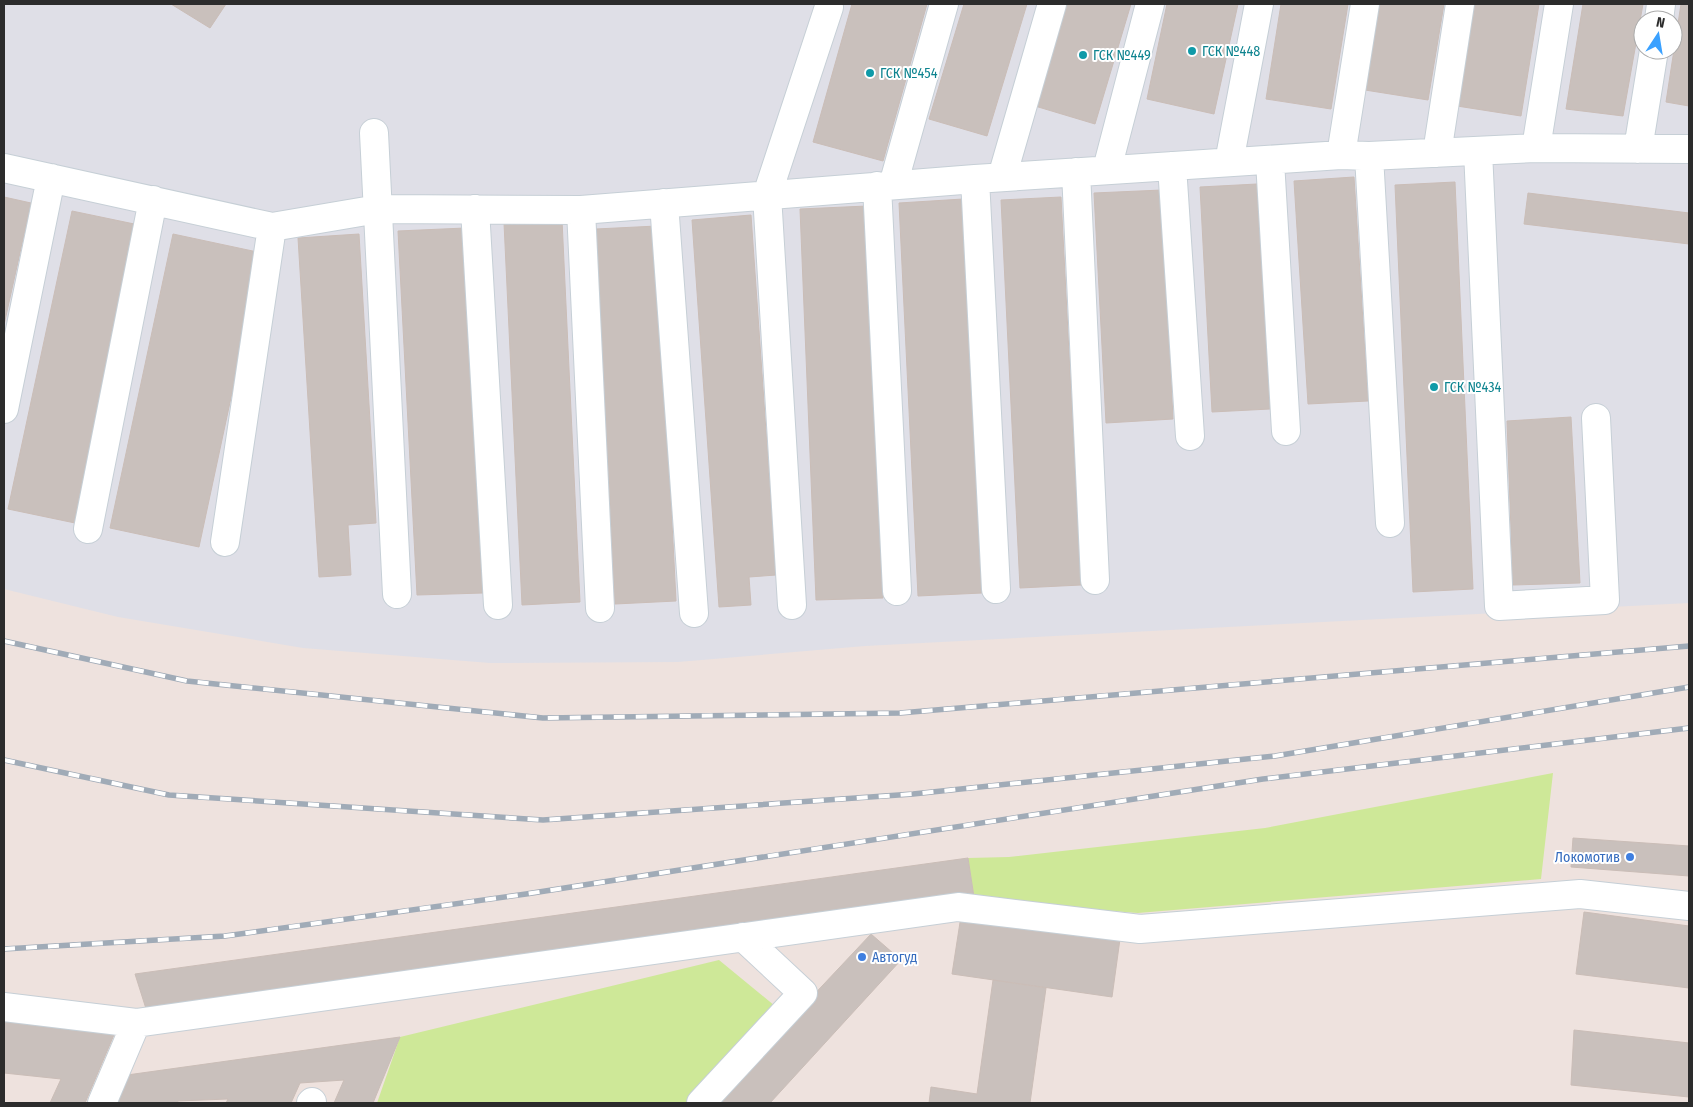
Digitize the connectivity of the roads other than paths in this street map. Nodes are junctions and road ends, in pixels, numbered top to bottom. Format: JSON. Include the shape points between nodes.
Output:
{"nodes":[{"id":1,"x":944,"y":4,"type":"edge"},
{"id":2,"x":1052,"y":4,"type":"edge"},
{"id":3,"x":1150,"y":4,"type":"edge"},
{"id":4,"x":1259,"y":4,"type":"edge"},
{"id":5,"x":1365,"y":4,"type":"edge"},
{"id":6,"x":1460,"y":4,"type":"edge"},
{"id":7,"x":1559,"y":4,"type":"edge"},
{"id":8,"x":829,"y":7,"type":"dead end"},
{"id":9,"x":1652,"y":60,"type":"edge"},
{"id":10,"x":374,"y":133,"type":"dead end"},
{"id":11,"x":1536,"y":148,"type":"junction"},
{"id":12,"x":1638,"y":149,"type":"junction"},
{"id":13,"x":1689,"y":149,"type":"edge"},
{"id":14,"x":1478,"y":151,"type":"junction"},
{"id":15,"x":1437,"y":153,"type":"junction"},
{"id":16,"x":1341,"y":155,"type":"junction"},
{"id":17,"x":1369,"y":156,"type":"junction"},
{"id":18,"x":1270,"y":160,"type":"junction"},
{"id":19,"x":1230,"y":162,"type":"junction"},
{"id":20,"x":1172,"y":166,"type":"junction"},
{"id":21,"x":4,"y":168,"type":"edge"},
{"id":22,"x":1107,"y":169,"type":"junction"},
{"id":23,"x":1076,"y":172,"type":"junction"},
{"id":24,"x":1002,"y":177,"type":"junction"},
{"id":25,"x":51,"y":178,"type":"junction"},
{"id":26,"x":975,"y":179,"type":"junction"},
{"id":27,"x":885,"y":186,"type":"junction"},
{"id":28,"x":766,"y":195,"type":"junction"},
{"id":29,"x":153,"y":200,"type":"junction"},
{"id":30,"x":664,"y":203,"type":"junction"},
{"id":31,"x":378,"y":208,"type":"junction"},
{"id":32,"x":475,"y":209,"type":"junction"},
{"id":33,"x":581,"y":210,"type":"junction"},
{"id":34,"x":272,"y":227,"type":"junction"},
{"id":35,"x":4,"y":409,"type":"edge"},
{"id":36,"x":1596,"y":418,"type":"dead end"},
{"id":37,"x":1286,"y":430,"type":"dead end"},
{"id":38,"x":1190,"y":436,"type":"dead end"},
{"id":39,"x":1390,"y":523,"type":"dead end"},
{"id":40,"x":88,"y":529,"type":"dead end"},
{"id":41,"x":225,"y":542,"type":"dead end"},
{"id":42,"x":1095,"y":580,"type":"dead end"},
{"id":43,"x":996,"y":589,"type":"dead end"},
{"id":44,"x":897,"y":590,"type":"dead end"},
{"id":45,"x":397,"y":594,"type":"dead end"},
{"id":46,"x":498,"y":605,"type":"dead end"},
{"id":47,"x":792,"y":605,"type":"dead end"},
{"id":48,"x":600,"y":608,"type":"dead end"},
{"id":49,"x":694,"y":613,"type":"dead end"},
{"id":50,"x":1689,"y":906,"type":"edge"},
{"id":51,"x":743,"y":937,"type":"junction"},
{"id":52,"x":4,"y":1007,"type":"edge"},
{"id":53,"x":136,"y":1023,"type":"junction"},
{"id":54,"x":102,"y":1103,"type":"edge"},
{"id":55,"x":701,"y":1103,"type":"edge"}],
"edges":[{"from":1,"to":27,"type":"lane"},
{"from":2,"to":24,"type":"lane"},
{"from":3,"to":22,"type":"lane"},
{"from":4,"to":19,"type":"lane"},
{"from":5,"to":16,"type":"lane"},
{"from":6,"to":15,"type":"lane"},
{"from":7,"to":11,"type":"lane"},
{"from":8,"to":28,"type":"lane"},
{"from":9,"to":12,"type":"lane"},
{"from":10,"to":31,"type":"lane"},
{"from":11,"to":12,"type":"lane"},
{"from":11,"to":14,"type":"lane"},
{"from":12,"to":13,"type":"lane"},
{"from":14,"to":15,"type":"lane"},
{"from":14,"to":36,"type":"lane","via":[[1499,606],[1605,600]]},
{"from":15,"to":17,"type":"lane"},
{"from":16,"to":17,"type":"lane"},
{"from":16,"to":18,"type":"lane"},
{"from":17,"to":39,"type":"lane"},
{"from":18,"to":19,"type":"lane"},
{"from":18,"to":37,"type":"lane"},
{"from":19,"to":20,"type":"lane"},
{"from":20,"to":22,"type":"lane"},
{"from":20,"to":38,"type":"lane"},
{"from":21,"to":25,"type":"lane"},
{"from":22,"to":23,"type":"lane"},
{"from":23,"to":24,"type":"lane"},
{"from":23,"to":42,"type":"lane"},
{"from":24,"to":26,"type":"lane"},
{"from":25,"to":29,"type":"lane"},
{"from":25,"to":35,"type":"lane"},
{"from":26,"to":27,"type":"lane"},
{"from":26,"to":43,"type":"lane"},
{"from":27,"to":28,"type":"lane"},
{"from":27,"to":44,"type":"lane"},
{"from":28,"to":30,"type":"lane"},
{"from":28,"to":47,"type":"lane"},
{"from":29,"to":34,"type":"lane"},
{"from":29,"to":40,"type":"lane"},
{"from":30,"to":33,"type":"lane"},
{"from":30,"to":49,"type":"lane"},
{"from":31,"to":32,"type":"lane"},
{"from":31,"to":34,"type":"lane"},
{"from":31,"to":45,"type":"lane"},
{"from":32,"to":33,"type":"lane"},
{"from":32,"to":46,"type":"lane"},
{"from":33,"to":48,"type":"lane"},
{"from":34,"to":41,"type":"lane"},
{"from":50,"to":51,"type":"lane","via":[[1580,894],[1140,929],[958,907]]},
{"from":51,"to":53,"type":"lane"},
{"from":51,"to":55,"type":"lane","via":[[803,993]]},
{"from":52,"to":53,"type":"lane"},
{"from":53,"to":54,"type":"lane"}]}
